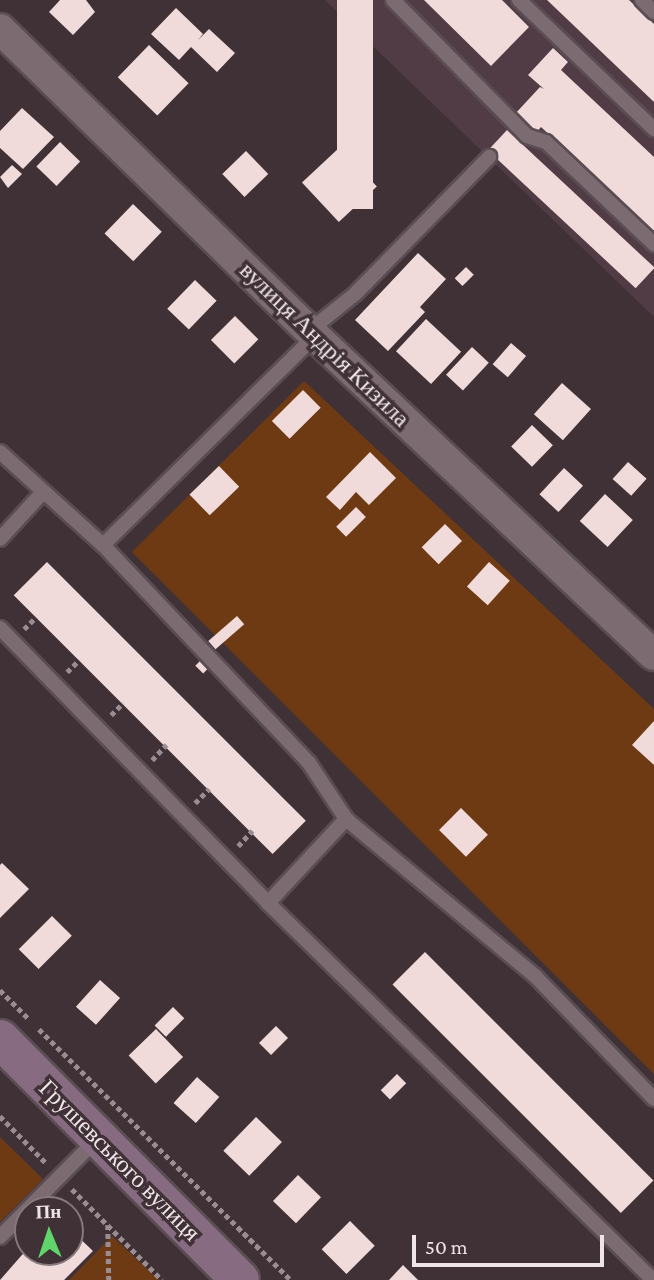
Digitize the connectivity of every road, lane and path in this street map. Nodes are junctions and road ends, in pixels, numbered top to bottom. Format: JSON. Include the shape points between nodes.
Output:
{"nodes":[{"id":1,"x":393,"y":0,"type":"edge"},
{"id":2,"x":519,"y":0,"type":"edge"},
{"id":3,"x":642,"y":0,"type":"edge"},
{"id":4,"x":654,"y":12,"type":"edge"},
{"id":5,"x":0,"y":29,"type":"edge"},
{"id":6,"x":654,"y":129,"type":"edge"},
{"id":7,"x":489,"y":157,"type":"dead end"},
{"id":8,"x":654,"y":244,"type":"edge"},
{"id":9,"x":315,"y":336,"type":"junction"},
{"id":10,"x":0,"y":452,"type":"edge"},
{"id":11,"x":43,"y":492,"type":"junction"},
{"id":12,"x":0,"y":539,"type":"edge"},
{"id":13,"x":103,"y":545,"type":"junction"},
{"id":14,"x":0,"y":628,"type":"edge"},
{"id":15,"x":654,"y":655,"type":"edge"},
{"id":16,"x":346,"y":820,"type":"junction"},
{"id":17,"x":268,"y":903,"type":"junction"},
{"id":18,"x":0,"y":990,"type":"edge"},
{"id":19,"x":0,"y":1039,"type":"edge"},
{"id":20,"x":654,"y":1099,"type":"edge"},
{"id":21,"x":0,"y":1116,"type":"edge"},
{"id":22,"x":97,"y":1139,"type":"junction"},
{"id":23,"x":60,"y":1177,"type":"junction"},
{"id":24,"x":108,"y":1225,"type":"junction"},
{"id":25,"x":0,"y":1237,"type":"edge"},
{"id":26,"x":109,"y":1280,"type":"edge"},
{"id":27,"x":162,"y":1280,"type":"edge"},
{"id":28,"x":240,"y":1280,"type":"edge"},
{"id":29,"x":291,"y":1280,"type":"edge"},
{"id":30,"x":653,"y":1280,"type":"edge"}],
"edges":[{"from":1,"to":8,"type":"lane","via":[[527,136],[546,142]]},
{"from":2,"to":6,"type":"lane"},
{"from":3,"to":4,"type":"lane"},
{"from":5,"to":9,"type":"street","name":"вулиця Андрія Кизила"},
{"from":7,"to":9,"type":"lane","via":[[355,295],[319,323]]},
{"from":9,"to":13,"type":"lane"},
{"from":9,"to":15,"type":"street","name":"вулиця Андрія Кизила"},
{"from":10,"to":11,"type":"lane"},
{"from":11,"to":12,"type":"lane"},
{"from":11,"to":13,"type":"lane"},
{"from":13,"to":16,"type":"lane","via":[[309,763]]},
{"from":14,"to":17,"type":"lane"},
{"from":16,"to":17,"type":"lane"},
{"from":16,"to":20,"type":"lane","via":[[535,976]]},
{"from":17,"to":30,"type":"lane"},
{"from":18,"to":29,"type":"path"},
{"from":19,"to":22,"type":"street","name":"Грушевського вулиця"},
{"from":21,"to":23,"type":"path"},
{"from":22,"to":23,"type":"lane"},
{"from":22,"to":28,"type":"street","name":"Грушевського вулиця"},
{"from":23,"to":24,"type":"path"},
{"from":23,"to":25,"type":"lane"},
{"from":24,"to":26,"type":"path"},
{"from":24,"to":27,"type":"path"}]}
